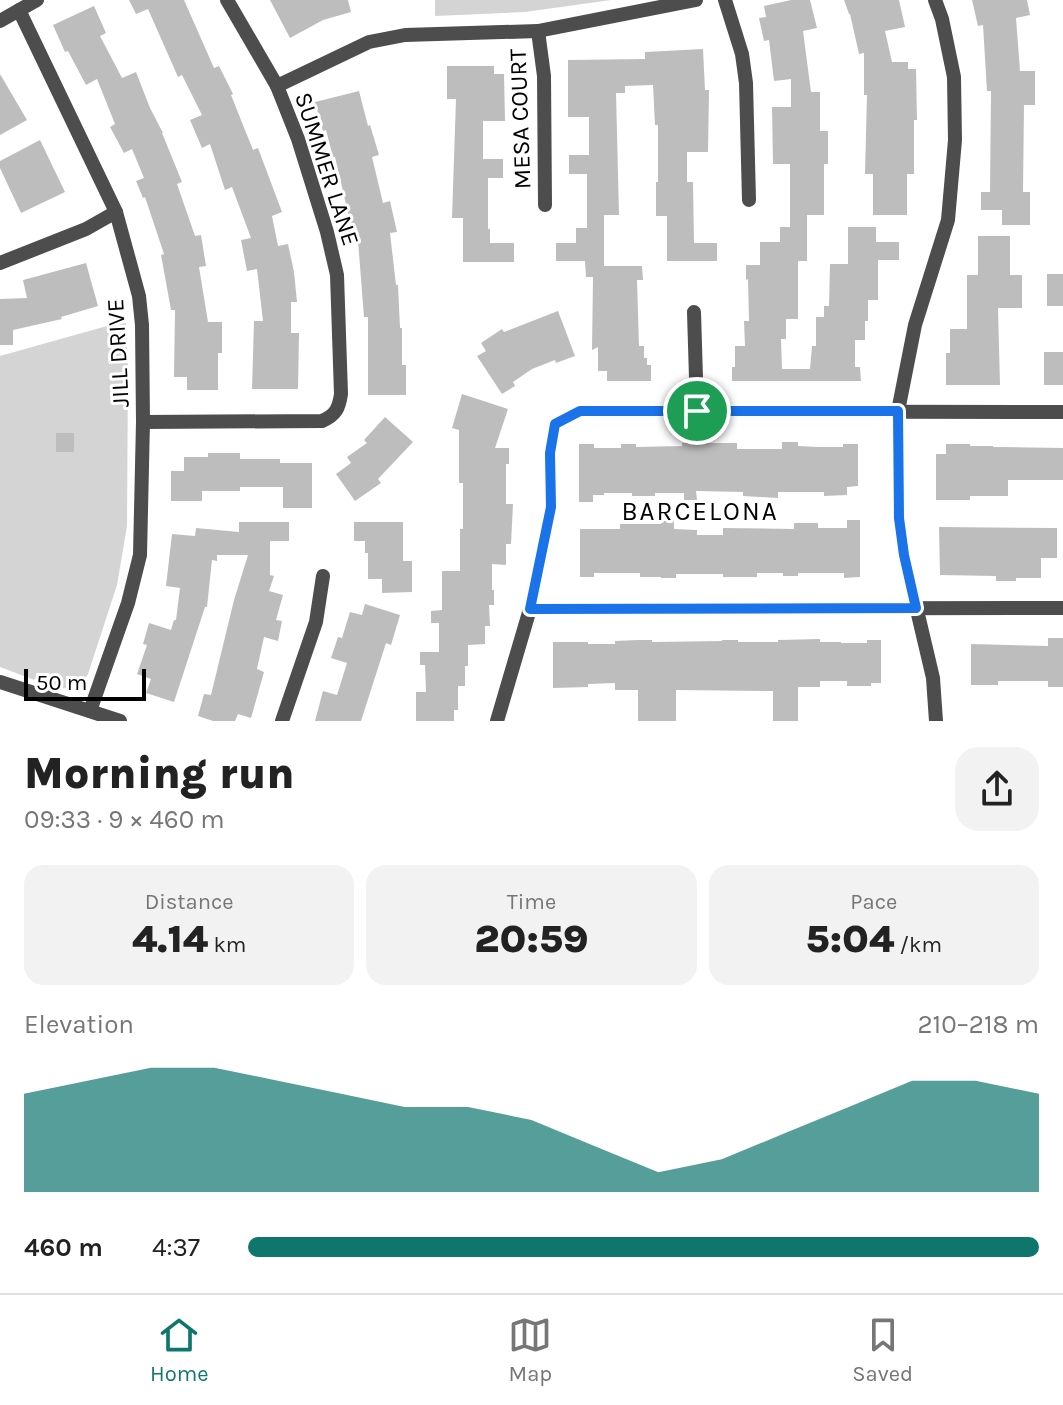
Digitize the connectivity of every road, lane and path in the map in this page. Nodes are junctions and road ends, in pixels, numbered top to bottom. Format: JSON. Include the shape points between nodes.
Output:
{"nodes":[{"id":1,"x":37,"y":0,"type":"edge"},
{"id":2,"x":227,"y":0,"type":"edge"},
{"id":3,"x":696,"y":0,"type":"edge"},
{"id":4,"x":725,"y":0,"type":"edge"},
{"id":5,"x":935,"y":0,"type":"edge"},
{"id":6,"x":19,"y":10,"type":"junction"},
{"id":7,"x":0,"y":21,"type":"edge"},
{"id":8,"x":538,"y":31,"type":"junction"},
{"id":9,"x":277,"y":86,"type":"junction"},
{"id":10,"x":749,"y":200,"type":"dead end"},
{"id":11,"x":545,"y":205,"type":"dead end"},
{"id":12,"x":116,"y":212,"type":"junction"},
{"id":13,"x":0,"y":263,"type":"edge"},
{"id":14,"x":694,"y":312,"type":"dead end"},
{"id":15,"x":697,"y":411,"type":"junction"},
{"id":16,"x":898,"y":411,"type":"junction"},
{"id":17,"x":1063,"y":412,"type":"edge"},
{"id":18,"x":143,"y":422,"type":"junction"},
{"id":19,"x":323,"y":576,"type":"dead end"},
{"id":20,"x":916,"y":608,"type":"junction"},
{"id":21,"x":1063,"y":608,"type":"edge"},
{"id":22,"x":530,"y":609,"type":"junction"},
{"id":23,"x":0,"y":682,"type":"edge"},
{"id":24,"x":90,"y":711,"type":"junction"},
{"id":25,"x":120,"y":721,"type":"edge"},
{"id":26,"x":282,"y":721,"type":"edge"},
{"id":27,"x":497,"y":721,"type":"edge"},
{"id":28,"x":936,"y":721,"type":"edge"}],
"edges":[{"from":1,"to":6,"type":"street"},
{"from":2,"to":9,"type":"street","name":"SUMMER LANE"},
{"from":3,"to":8,"type":"street"},
{"from":4,"to":10,"type":"street","via":[[746,83]]},
{"from":5,"to":16,"type":"street","via":[[954,77],[948,220],[915,325]]},
{"from":6,"to":7,"type":"street"},
{"from":6,"to":12,"type":"street","name":"JILL DRIVE"},
{"from":8,"to":9,"type":"street","via":[[405,35],[369,42]]},
{"from":8,"to":11,"type":"street","name":"MESA COURT","via":[[544,76]]},
{"from":9,"to":18,"type":"street","name":"SUMMER LANE","via":[[337,275],[339,408],[322,421]]},
{"from":12,"to":13,"type":"street"},
{"from":12,"to":18,"type":"street","name":"JILL DRIVE","via":[[139,296]]},
{"from":14,"to":15,"type":"street"},
{"from":15,"to":16,"type":"street"},
{"from":15,"to":22,"type":"street","via":[[580,411],[555,424],[551,507]]},
{"from":16,"to":17,"type":"street"},
{"from":16,"to":20,"type":"street","via":[[899,518]]},
{"from":18,"to":24,"type":"street","name":"JILL DRIVE","via":[[140,555]]},
{"from":19,"to":26,"type":"street","via":[[316,622]]},
{"from":20,"to":21,"type":"street"},
{"from":20,"to":22,"type":"street"},
{"from":20,"to":28,"type":"street","via":[[933,678]]},
{"from":22,"to":27,"type":"street"},
{"from":23,"to":24,"type":"street"},
{"from":24,"to":25,"type":"street"}]}
